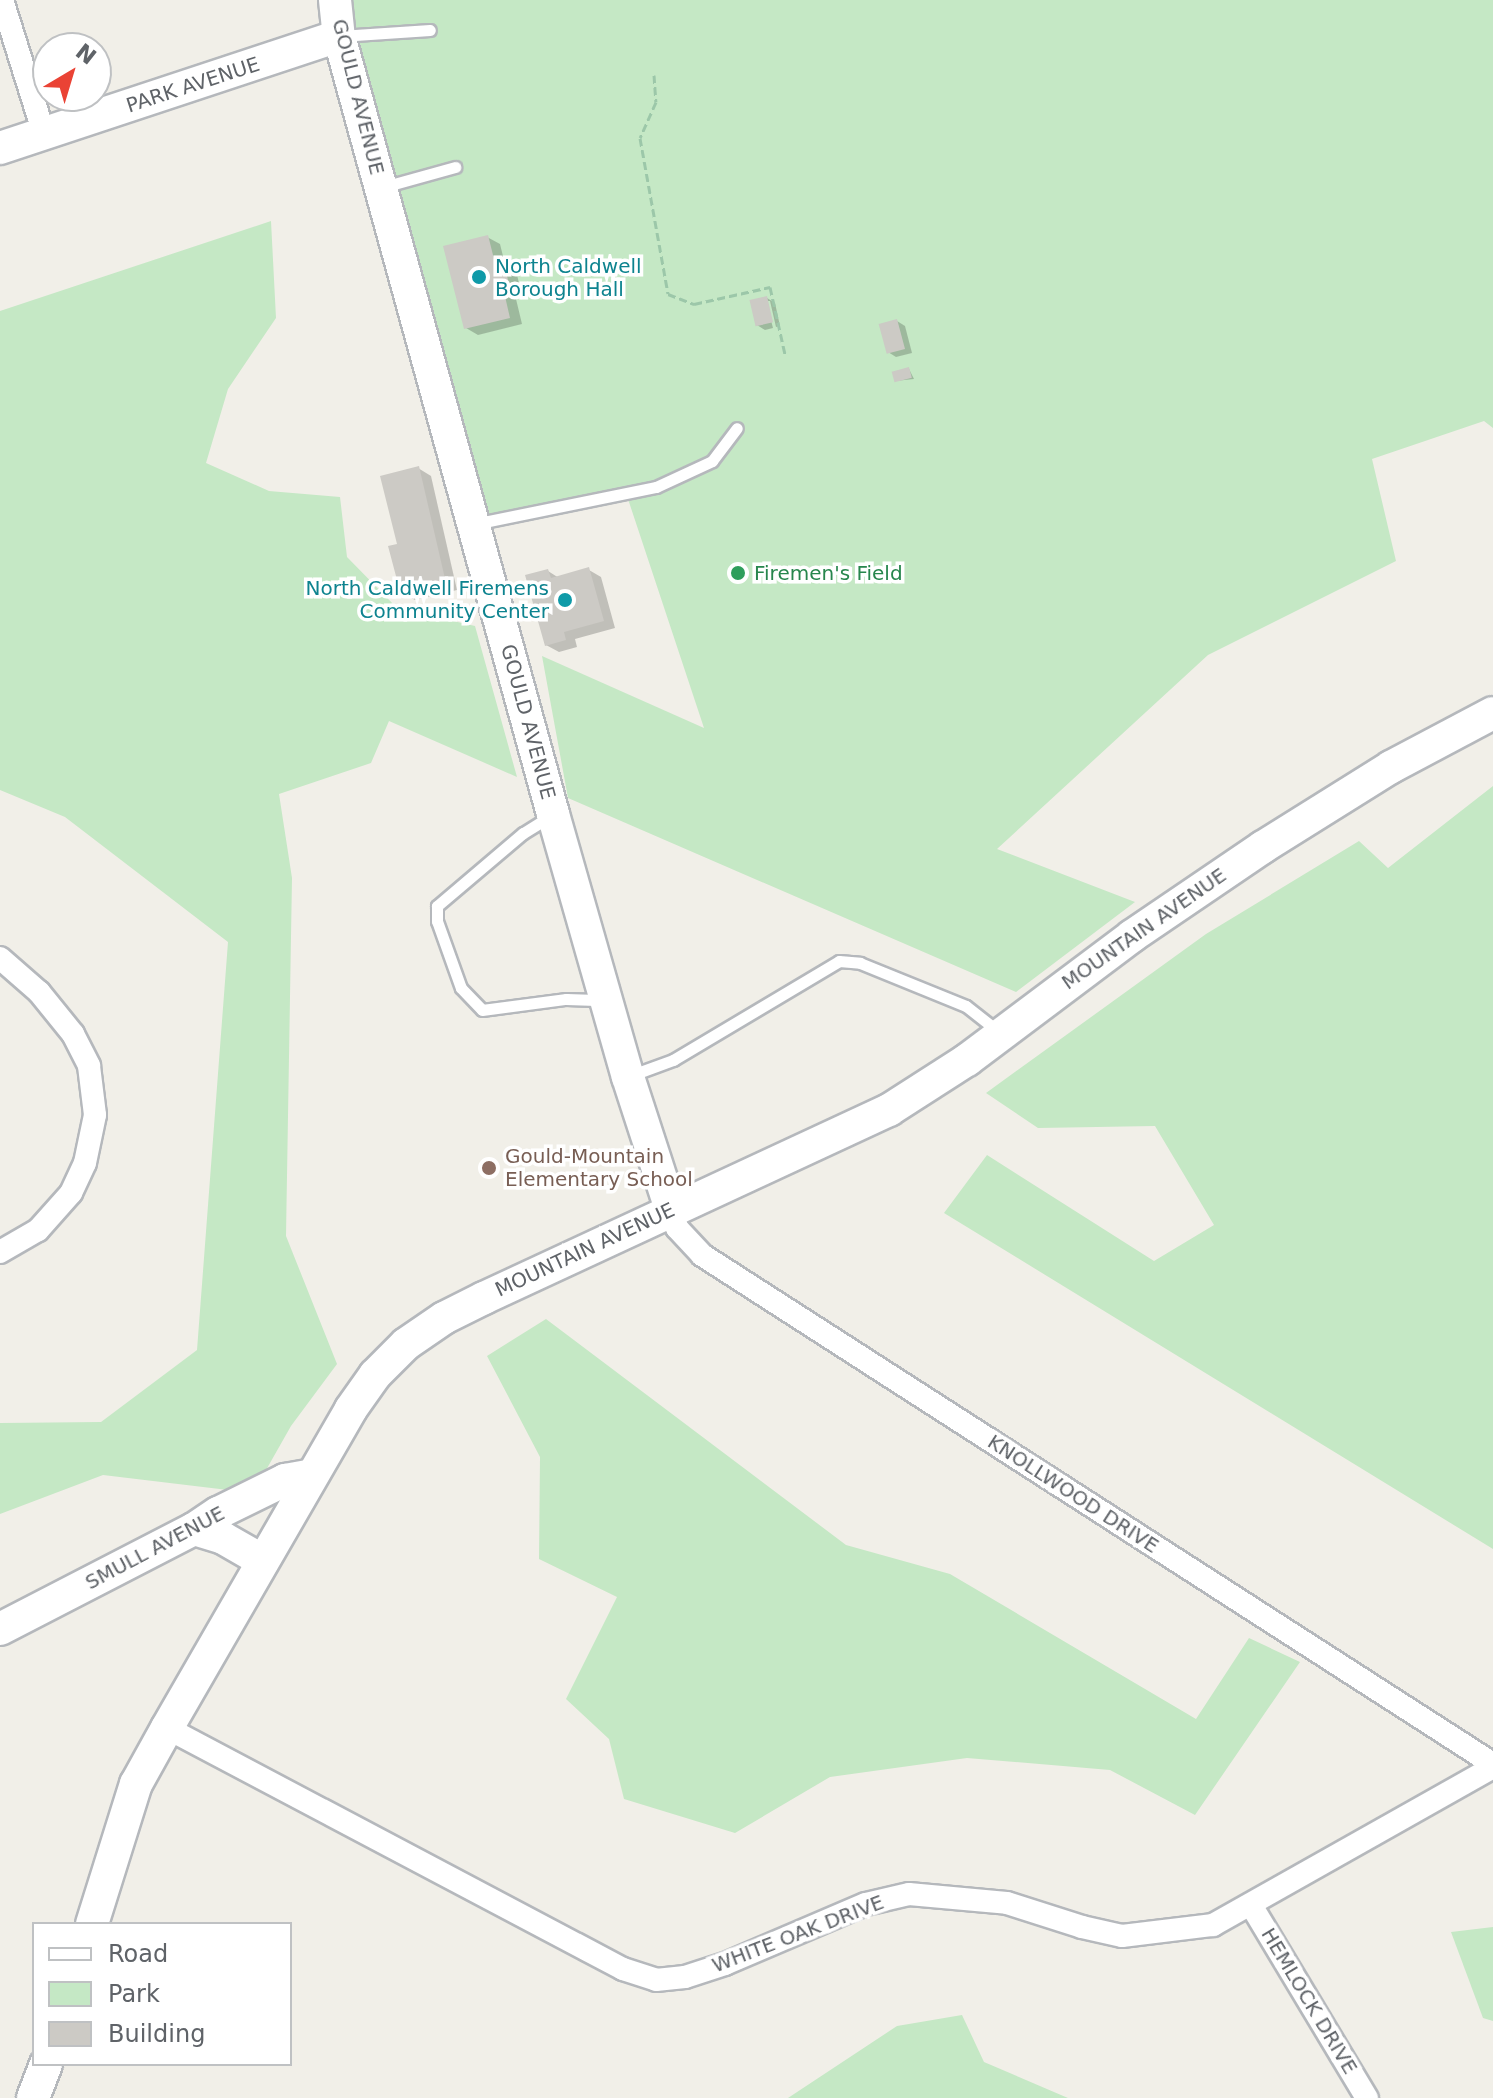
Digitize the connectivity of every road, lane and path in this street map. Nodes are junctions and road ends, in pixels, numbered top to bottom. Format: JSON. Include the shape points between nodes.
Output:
{"nodes":[{"id":1,"x":2,"y":0,"type":"edge"},
{"id":2,"x":335,"y":0,"type":"edge"},
{"id":3,"x":430,"y":30,"type":"dead end"},
{"id":4,"x":339,"y":36,"type":"junction"},
{"id":5,"x":654,"y":75,"type":"dead end"},
{"id":6,"x":44,"y":134,"type":"junction"},
{"id":7,"x":0,"y":148,"type":"edge"},
{"id":8,"x":455,"y":167,"type":"dead end"},
{"id":9,"x":381,"y":188,"type":"junction"},
{"id":10,"x":785,"y":354,"type":"dead end"},
{"id":11,"x":737,"y":428,"type":"dead end"},
{"id":12,"x":473,"y":524,"type":"junction"},
{"id":13,"x":1493,"y":713,"type":"edge"},
{"id":14,"x":553,"y":814,"type":"junction"},
{"id":15,"x":0,"y":958,"type":"edge"},
{"id":16,"x":605,"y":1000,"type":"junction"},
{"id":17,"x":1002,"y":1033,"type":"junction"},
{"id":18,"x":628,"y":1077,"type":"junction"},
{"id":19,"x":671,"y":1209,"type":"junction"},
{"id":20,"x":0,"y":1252,"type":"edge"},
{"id":21,"x":312,"y":1475,"type":"junction"},
{"id":22,"x":194,"y":1529,"type":"junction"},
{"id":23,"x":263,"y":1561,"type":"junction"},
{"id":24,"x":0,"y":1629,"type":"edge"},
{"id":25,"x":167,"y":1728,"type":"junction"},
{"id":26,"x":1493,"y":1765,"type":"edge"},
{"id":27,"x":1251,"y":1905,"type":"junction"},
{"id":28,"x":93,"y":1922,"type":"edge"},
{"id":29,"x":45,"y":2066,"type":"edge"},
{"id":30,"x":33,"y":2098,"type":"edge"},
{"id":31,"x":1367,"y":2098,"type":"edge"}],
"edges":[{"from":1,"to":6,"type":"street"},
{"from":2,"to":4,"type":"street","name":"GOULD AVENUE"},
{"from":3,"to":4,"type":"lane"},
{"from":4,"to":6,"type":"street","name":"PARK AVENUE"},
{"from":4,"to":9,"type":"street","name":"GOULD AVENUE"},
{"from":5,"to":10,"type":"path","via":[[656,102],[640,138],[668,294],[694,304],[770,287]]},
{"from":6,"to":7,"type":"street","name":"PARK AVENUE"},
{"from":8,"to":9,"type":"lane"},
{"from":9,"to":12,"type":"street","name":"GOULD AVENUE"},
{"from":11,"to":12,"type":"lane","via":[[712,461],[656,487]]},
{"from":12,"to":14,"type":"street","name":"GOULD AVENUE"},
{"from":13,"to":17,"type":"street","name":"MOUNTAIN AVENUE","via":[[1391,767],[1263,847]]},
{"from":14,"to":16,"type":"street","name":"GOULD AVENUE"},
{"from":14,"to":16,"type":"lane","via":[[437,906],[437,921],[461,988],[482,1010],[566,999]]},
{"from":15,"to":20,"type":"street","via":[[39,992],[73,1034],[89,1066],[95,1099],[90,1147],[71,1193],[38,1230]]},
{"from":16,"to":18,"type":"street","name":"GOULD AVENUE"},
{"from":17,"to":18,"type":"lane","via":[[966,1006],[860,963],[839,961],[673,1060]]},
{"from":17,"to":19,"type":"street","name":"MOUNTAIN AVENUE","via":[[889,1110]]},
{"from":18,"to":19,"type":"street","name":"GOULD AVENUE"},
{"from":19,"to":21,"type":"street","name":"MOUNTAIN AVENUE","via":[[444,1318],[406,1344],[375,1375]]},
{"from":19,"to":26,"type":"street","name":"KNOLLWOOD DRIVE","via":[[677,1228],[702,1255]]},
{"from":21,"to":22,"type":"street","name":"SMULL AVENUE","via":[[285,1480]]},
{"from":21,"to":23,"type":"street","name":"MOUNTAIN AVENUE"},
{"from":22,"to":23,"type":"street","via":[[223,1538]]},
{"from":22,"to":24,"type":"street","name":"SMULL AVENUE"},
{"from":23,"to":25,"type":"street","name":"MOUNTAIN AVENUE"},
{"from":25,"to":27,"type":"street","name":"WHITE OAK DRIVE","via":[[623,1969],[656,1980],[725,1964],[866,1904],[909,1894],[1007,1903],[1122,1936],[1213,1925]]},
{"from":25,"to":28,"type":"street","name":"MOUNTAIN AVENUE","via":[[136,1784]]},
{"from":26,"to":27,"type":"street","name":"WHITE OAK DRIVE"},
{"from":27,"to":31,"type":"street","name":"HEMLOCK DRIVE"},
{"from":29,"to":30,"type":"street"}]}
